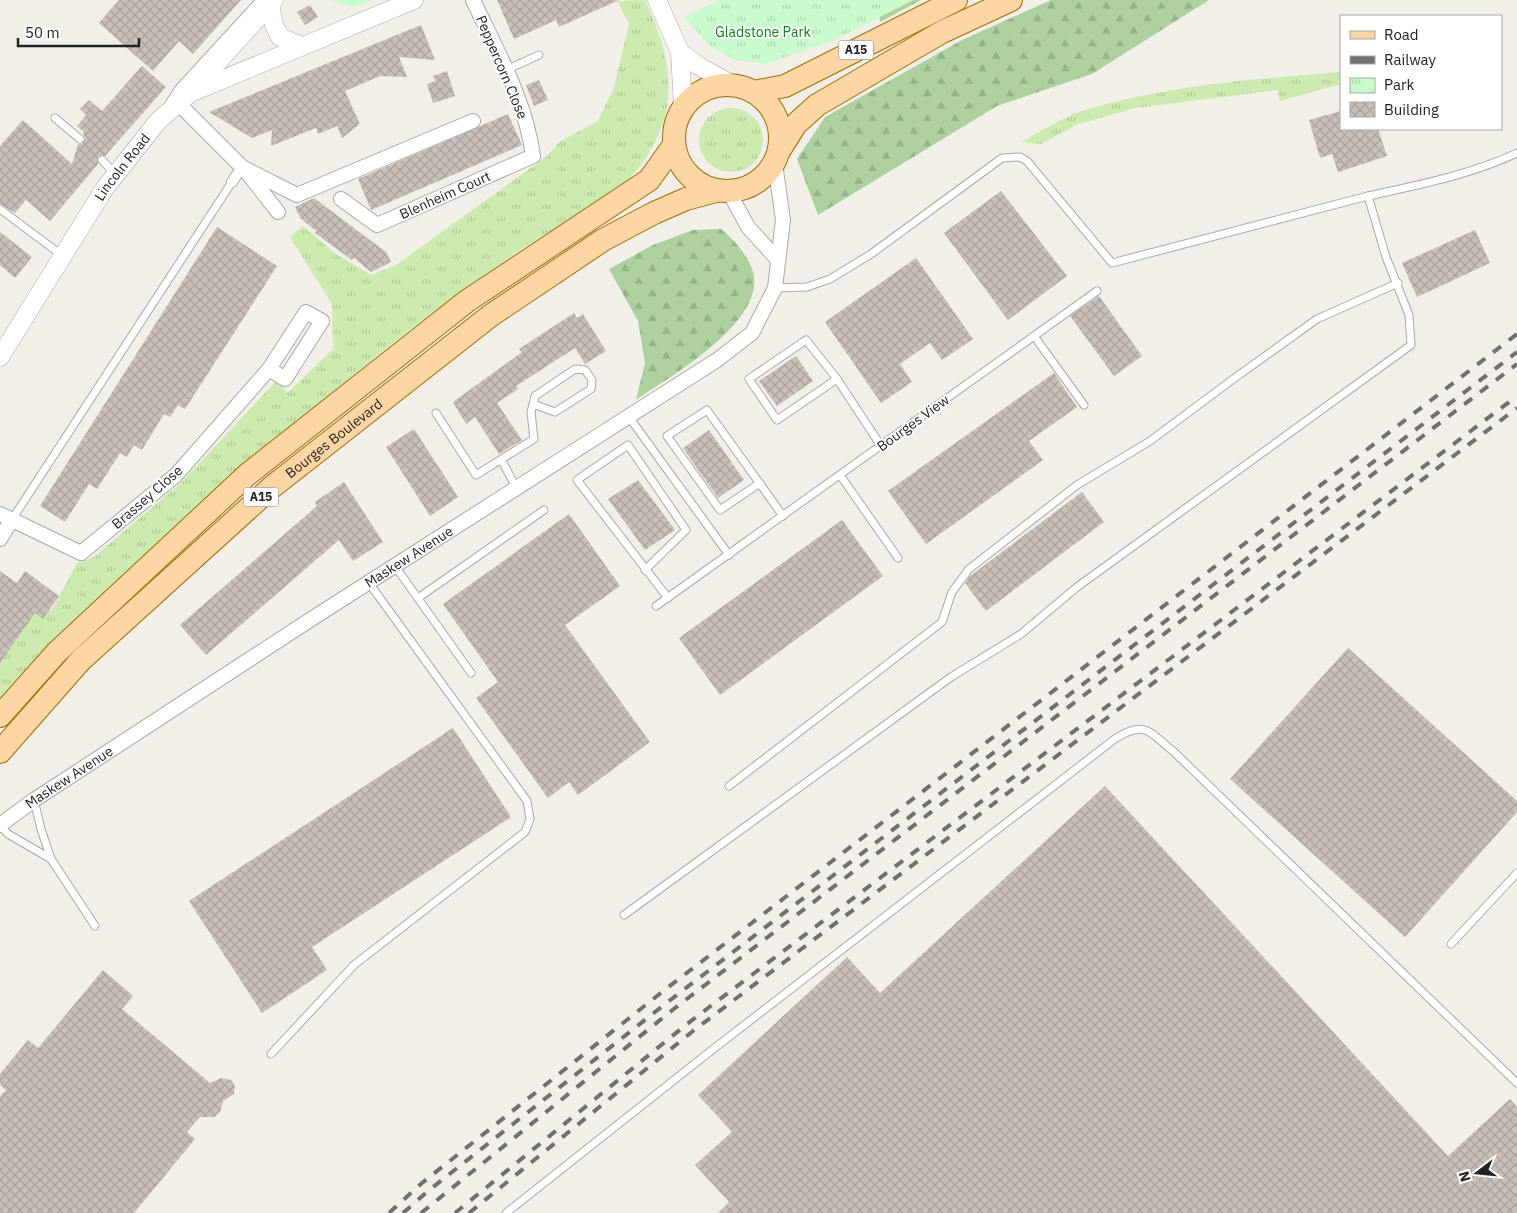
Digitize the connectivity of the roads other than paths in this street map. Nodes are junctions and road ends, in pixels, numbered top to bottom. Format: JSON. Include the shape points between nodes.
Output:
{"nodes":[{"id":1,"x":414,"y":0,"type":"edge"},
{"id":2,"x":473,"y":0,"type":"edge"},
{"id":3,"x":956,"y":0,"type":"edge"},
{"id":4,"x":1011,"y":0,"type":"edge"},
{"id":5,"x":268,"y":1,"type":"edge"},
{"id":6,"x":660,"y":7,"type":"edge"},
{"id":7,"x":301,"y":46,"type":"junction"},
{"id":8,"x":680,"y":52,"type":"junction"},
{"id":9,"x":540,"y":55,"type":"dead end"},
{"id":10,"x":506,"y":70,"type":"junction"},
{"id":11,"x":733,"y":85,"type":"junction"},
{"id":12,"x":754,"y":92,"type":"junction"},
{"id":13,"x":184,"y":98,"type":"junction"},
{"id":14,"x":683,"y":107,"type":"junction"},
{"id":15,"x":55,"y":118,"type":"dead end"},
{"id":16,"x":158,"y":121,"type":"junction"},
{"id":17,"x":473,"y":121,"type":"dead end"},
{"id":18,"x":530,"y":134,"type":"joint"},
{"id":19,"x":80,"y":139,"type":"dead end"},
{"id":20,"x":674,"y":145,"type":"junction"},
{"id":21,"x":1517,"y":153,"type":"edge"},
{"id":22,"x":777,"y":157,"type":"junction"},
{"id":23,"x":102,"y":160,"type":"dead end"},
{"id":24,"x":242,"y":166,"type":"junction"},
{"id":25,"x":116,"y":175,"type":"junction"},
{"id":26,"x":232,"y":182,"type":"joint"},
{"id":27,"x":722,"y":191,"type":"junction"},
{"id":28,"x":1368,"y":196,"type":"junction"},
{"id":29,"x":341,"y":198,"type":"dead end"},
{"id":30,"x":0,"y":209,"type":"edge"},
{"id":31,"x":278,"y":212,"type":"dead end"},
{"id":32,"x":63,"y":256,"type":"junction"},
{"id":33,"x":777,"y":259,"type":"junction"},
{"id":34,"x":1398,"y":283,"type":"junction"},
{"id":35,"x":775,"y":288,"type":"junction"},
{"id":36,"x":1097,"y":292,"type":"dead end"},
{"id":37,"x":1034,"y":336,"type":"junction"},
{"id":38,"x":0,"y":357,"type":"edge"},
{"id":39,"x":269,"y":369,"type":"junction"},
{"id":40,"x":837,"y":379,"type":"junction"},
{"id":41,"x":533,"y":404,"type":"junction"},
{"id":42,"x":1084,"y":405,"type":"dead end"},
{"id":43,"x":436,"y":413,"type":"dead end"},
{"id":44,"x":629,"y":417,"type":"junction"},
{"id":45,"x":881,"y":446,"type":"junction"},
{"id":46,"x":502,"y":461,"type":"junction"},
{"id":47,"x":840,"y":475,"type":"junction"},
{"id":48,"x":760,"y":483,"type":"junction"},
{"id":49,"x":517,"y":489,"type":"junction"},
{"id":50,"x":544,"y":510,"type":"dead end"},
{"id":51,"x":783,"y":516,"type":"junction"},
{"id":52,"x":6,"y":518,"type":"edge"},
{"id":53,"x":0,"y":538,"type":"edge"},
{"id":54,"x":729,"y":555,"type":"junction"},
{"id":55,"x":898,"y":558,"type":"dead end"},
{"id":56,"x":395,"y":566,"type":"junction"},
{"id":57,"x":645,"y":570,"type":"junction"},
{"id":58,"x":369,"y":583,"type":"junction"},
{"id":59,"x":418,"y":598,"type":"junction"},
{"id":60,"x":668,"y":598,"type":"junction"},
{"id":61,"x":656,"y":606,"type":"dead end"},
{"id":62,"x":471,"y":673,"type":"dead end"},
{"id":63,"x":0,"y":716,"type":"edge"},
{"id":64,"x":0,"y":752,"type":"edge"},
{"id":65,"x":729,"y":786,"type":"dead end"},
{"id":66,"x":34,"y":800,"type":"junction"},
{"id":67,"x":0,"y":825,"type":"edge"},
{"id":68,"x":52,"y":859,"type":"junction"},
{"id":69,"x":1517,"y":873,"type":"edge"},
{"id":70,"x":624,"y":915,"type":"dead end"},
{"id":71,"x":94,"y":926,"type":"dead end"},
{"id":72,"x":1451,"y":944,"type":"dead end"},
{"id":73,"x":271,"y":1054,"type":"dead end"},
{"id":74,"x":1517,"y":1083,"type":"edge"},
{"id":75,"x":506,"y":1213,"type":"edge"}],
"edges":[{"from":1,"to":7,"type":"street"},
{"from":2,"to":10,"type":"street","name":"Peppercorn Close"},
{"from":3,"to":12,"type":"main road","number":"A15","via":[[785,86]]},
{"from":4,"to":22,"type":"main road","number":"A15","via":[[942,32],[817,105],[796,124]]},
{"from":5,"to":7,"type":"street","via":[[280,37]]},
{"from":5,"to":13,"type":"street","name":"Lincoln Road"},
{"from":5,"to":16,"type":"lane","via":[[179,88]]},
{"from":6,"to":8,"type":"street"},
{"from":7,"to":13,"type":"street"},
{"from":8,"to":11,"type":"street"},
{"from":8,"to":14,"type":"street"},
{"from":9,"to":10,"type":"lane"},
{"from":10,"to":18,"type":"street","name":"Peppercorn Close"},
{"from":11,"to":12,"type":"main road"},
{"from":11,"to":14,"type":"main road","via":[[716,86],[701,92]]},
{"from":12,"to":22,"type":"main road","via":[[777,117],[781,134]]},
{"from":13,"to":16,"type":"street","name":"Lincoln Road"},
{"from":13,"to":24,"type":"street"},
{"from":14,"to":20,"type":"main road"},
{"from":15,"to":19,"type":"lane"},
{"from":16,"to":25,"type":"street","name":"Lincoln Road"},
{"from":17,"to":24,"type":"street","via":[[297,195]]},
{"from":18,"to":29,"type":"street","name":"Blenheim Court","via":[[533,156],[377,225]]},
{"from":20,"to":27,"type":"main road","via":[[685,171],[695,181]]},
{"from":20,"to":63,"type":"main road","name":"Bourges Boulevard","number":"A15","via":[[649,180],[467,301],[248,474],[57,652]]},
{"from":21,"to":28,"type":"lane","via":[[1496,163]]},
{"from":22,"to":27,"type":"main road","via":[[768,173],[757,183],[744,189]]},
{"from":22,"to":33,"type":"street","name":"Maskew Avenue","via":[[784,220]]},
{"from":23,"to":25,"type":"lane"},
{"from":24,"to":26,"type":"street"},
{"from":24,"to":31,"type":"street"},
{"from":25,"to":32,"type":"street","name":"Lincoln Road"},
{"from":26,"to":52,"type":"lane"},
{"from":27,"to":33,"type":"street"},
{"from":27,"to":64,"type":"main road","name":"Bourges Boulevard","number":"A15","via":[[670,206],[603,240],[490,316],[272,487],[81,660]]},
{"from":28,"to":34,"type":"lane","via":[[1386,257]]},
{"from":28,"to":35,"type":"lane","via":[[1112,263],[1027,161],[1011,156],[1002,158],[872,254],[830,279],[807,287]]},
{"from":30,"to":32,"type":"lane"},
{"from":32,"to":38,"type":"street","name":"Lincoln Road"},
{"from":33,"to":35,"type":"street","name":"Maskew Avenue"},
{"from":34,"to":65,"type":"lane","via":[[1317,319],[1150,441],[1077,485],[969,569],[952,592],[942,622]]},
{"from":34,"to":70,"type":"lane","via":[[1409,315],[1412,345],[1077,587],[1021,634],[951,677]]},
{"from":35,"to":44,"type":"street","name":"Maskew Avenue","via":[[752,333],[717,360]]},
{"from":36,"to":37,"type":"lane","name":"Bourges View"},
{"from":37,"to":42,"type":"lane"},
{"from":37,"to":45,"type":"lane","name":"Bourges View"},
{"from":39,"to":39,"type":"street","name":"Brassey Close","via":[[306,312],[322,321],[285,379]]},
{"from":39,"to":52,"type":"street","name":"Brassey Close","via":[[176,475],[81,553]]},
{"from":40,"to":40,"type":"lane","via":[[777,420],[749,379],[806,340]]},
{"from":40,"to":45,"type":"lane"},
{"from":41,"to":41,"type":"lane","via":[[535,396],[575,369],[585,370],[592,380],[590,389],[555,412]]},
{"from":41,"to":46,"type":"lane","via":[[534,439]]},
{"from":43,"to":46,"type":"lane","via":[[476,475]]},
{"from":44,"to":49,"type":"street","name":"Maskew Avenue"},
{"from":44,"to":54,"type":"lane"},
{"from":45,"to":47,"type":"lane","name":"Bourges View"},
{"from":46,"to":49,"type":"lane"},
{"from":47,"to":51,"type":"lane","name":"Bourges View"},
{"from":47,"to":55,"type":"lane"},
{"from":48,"to":48,"type":"lane","via":[[720,510],[667,436],[707,410]]},
{"from":48,"to":51,"type":"lane"},
{"from":49,"to":56,"type":"street","name":"Maskew Avenue"},
{"from":50,"to":59,"type":"lane"},
{"from":51,"to":54,"type":"lane","name":"Bourges View"},
{"from":52,"to":53,"type":"street"},
{"from":54,"to":60,"type":"lane","name":"Bourges View"},
{"from":56,"to":58,"type":"street","name":"Maskew Avenue"},
{"from":56,"to":59,"type":"lane"},
{"from":57,"to":57,"type":"lane","via":[[577,480],[628,445],[686,530]]},
{"from":57,"to":60,"type":"lane"},
{"from":58,"to":66,"type":"street","name":"Maskew Avenue"},
{"from":58,"to":73,"type":"lane","via":[[527,801],[530,819],[525,832],[354,965]]},
{"from":59,"to":62,"type":"lane"},
{"from":60,"to":61,"type":"lane","name":"Bourges View"},
{"from":66,"to":67,"type":"street","name":"Maskew Avenue"},
{"from":66,"to":68,"type":"lane"},
{"from":67,"to":68,"type":"lane","via":[[8,834]]},
{"from":68,"to":71,"type":"lane"},
{"from":69,"to":72,"type":"lane"},
{"from":74,"to":75,"type":"lane","via":[[1173,751],[1146,729],[1132,729],[1116,738],[712,1050]]}]}
